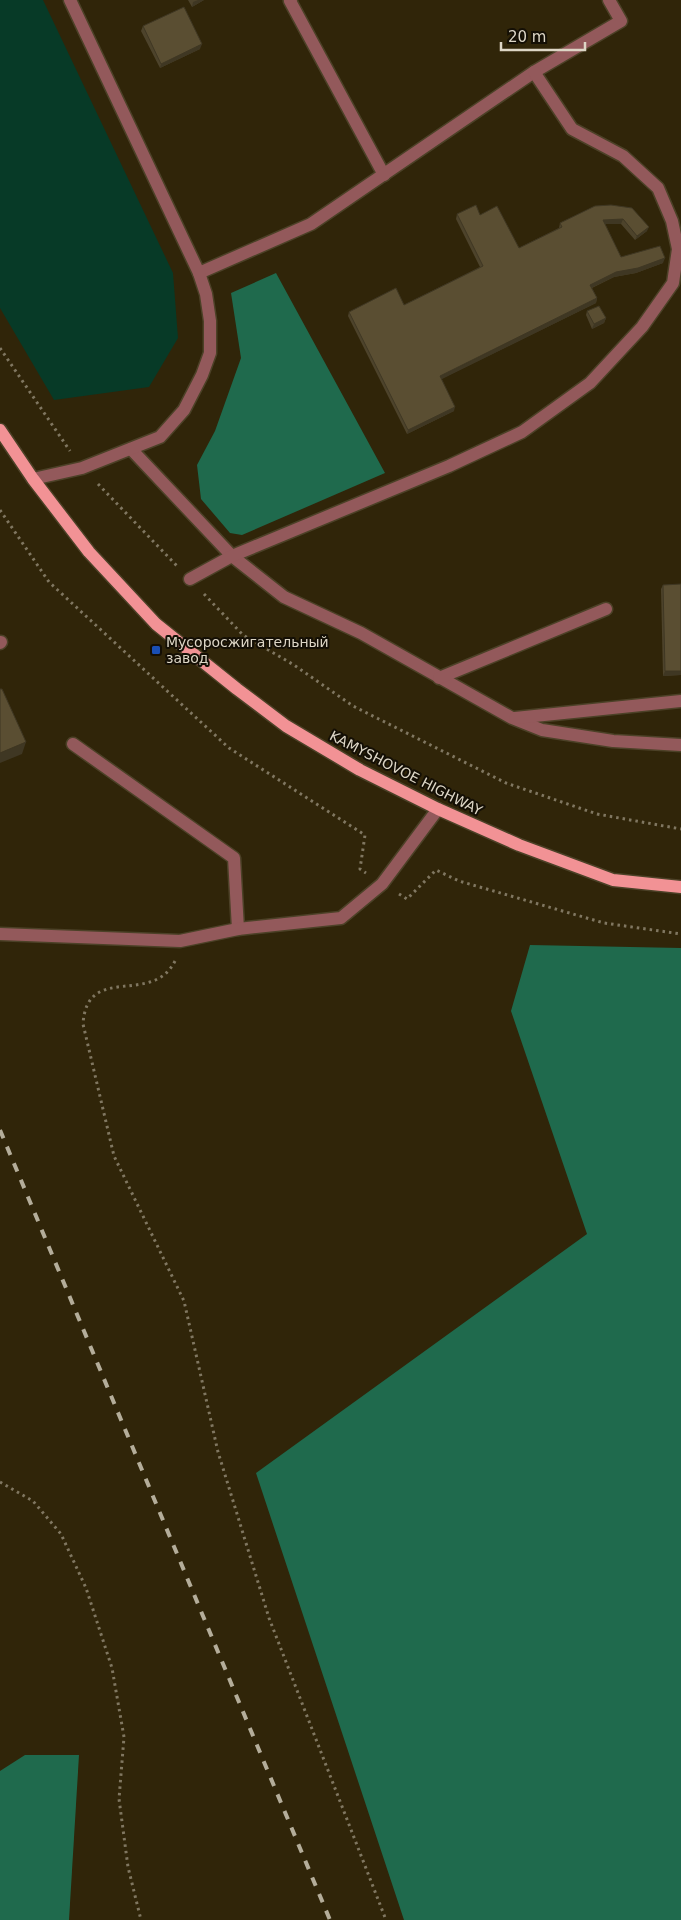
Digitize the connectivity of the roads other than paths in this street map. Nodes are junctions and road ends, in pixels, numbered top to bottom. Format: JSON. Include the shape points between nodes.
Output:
{"nodes":[{"id":1,"x":70,"y":0,"type":"edge"},
{"id":2,"x":291,"y":0,"type":"edge"},
{"id":3,"x":609,"y":0,"type":"edge"},
{"id":4,"x":534,"y":72,"type":"junction"},
{"id":5,"x":384,"y":175,"type":"junction"},
{"id":6,"x":199,"y":272,"type":"junction"},
{"id":7,"x":0,"y":430,"type":"edge"},
{"id":8,"x":131,"y":448,"type":"junction"},
{"id":9,"x":33,"y":479,"type":"junction"},
{"id":10,"x":232,"y":556,"type":"junction"},
{"id":11,"x":190,"y":579,"type":"road end"},
{"id":12,"x":606,"y":609,"type":"dead end"},
{"id":13,"x":439,"y":678,"type":"junction"},
{"id":14,"x":681,"y":701,"type":"edge"},
{"id":15,"x":512,"y":718,"type":"junction"},
{"id":16,"x":73,"y":744,"type":"dead end"},
{"id":17,"x":681,"y":745,"type":"edge"},
{"id":18,"x":438,"y":809,"type":"junction"},
{"id":19,"x":681,"y":887,"type":"edge"},
{"id":20,"x":238,"y":928,"type":"junction"},
{"id":21,"x":0,"y":934,"type":"edge"}],
"edges":[{"from":1,"to":6,"type":"lane"},
{"from":2,"to":5,"type":"lane"},
{"from":3,"to":4,"type":"lane","via":[[621,21]]},
{"from":4,"to":5,"type":"lane"},
{"from":4,"to":10,"type":"lane","via":[[572,129],[623,156],[658,188],[672,221],[678,249],[673,283],[642,327],[590,383],[522,432],[449,466]]},
{"from":5,"to":6,"type":"lane","via":[[312,224]]},
{"from":6,"to":8,"type":"lane","via":[[210,321],[210,353],[202,375],[184,410],[160,437]]},
{"from":7,"to":9,"type":"main road","name":"KAMYSHOVOE HIGHWAY"},
{"from":8,"to":9,"type":"lane","via":[[82,468]]},
{"from":8,"to":10,"type":"lane"},
{"from":9,"to":18,"type":"main road","name":"KAMYSHOVOE HIGHWAY","via":[[90,552],[156,624],[286,726],[360,770]]},
{"from":10,"to":11,"type":"lane"},
{"from":10,"to":13,"type":"lane","via":[[284,597],[361,633]]},
{"from":12,"to":13,"type":"lane"},
{"from":13,"to":15,"type":"lane"},
{"from":14,"to":15,"type":"lane"},
{"from":15,"to":17,"type":"lane","via":[[542,730]]},
{"from":16,"to":20,"type":"lane","via":[[234,858]]},
{"from":18,"to":19,"type":"main road","name":"KAMYSHOVOE HIGHWAY","via":[[519,845],[613,880]]},
{"from":18,"to":20,"type":"lane","via":[[382,884],[341,918]]},
{"from":20,"to":21,"type":"lane","via":[[180,942]]}]}
